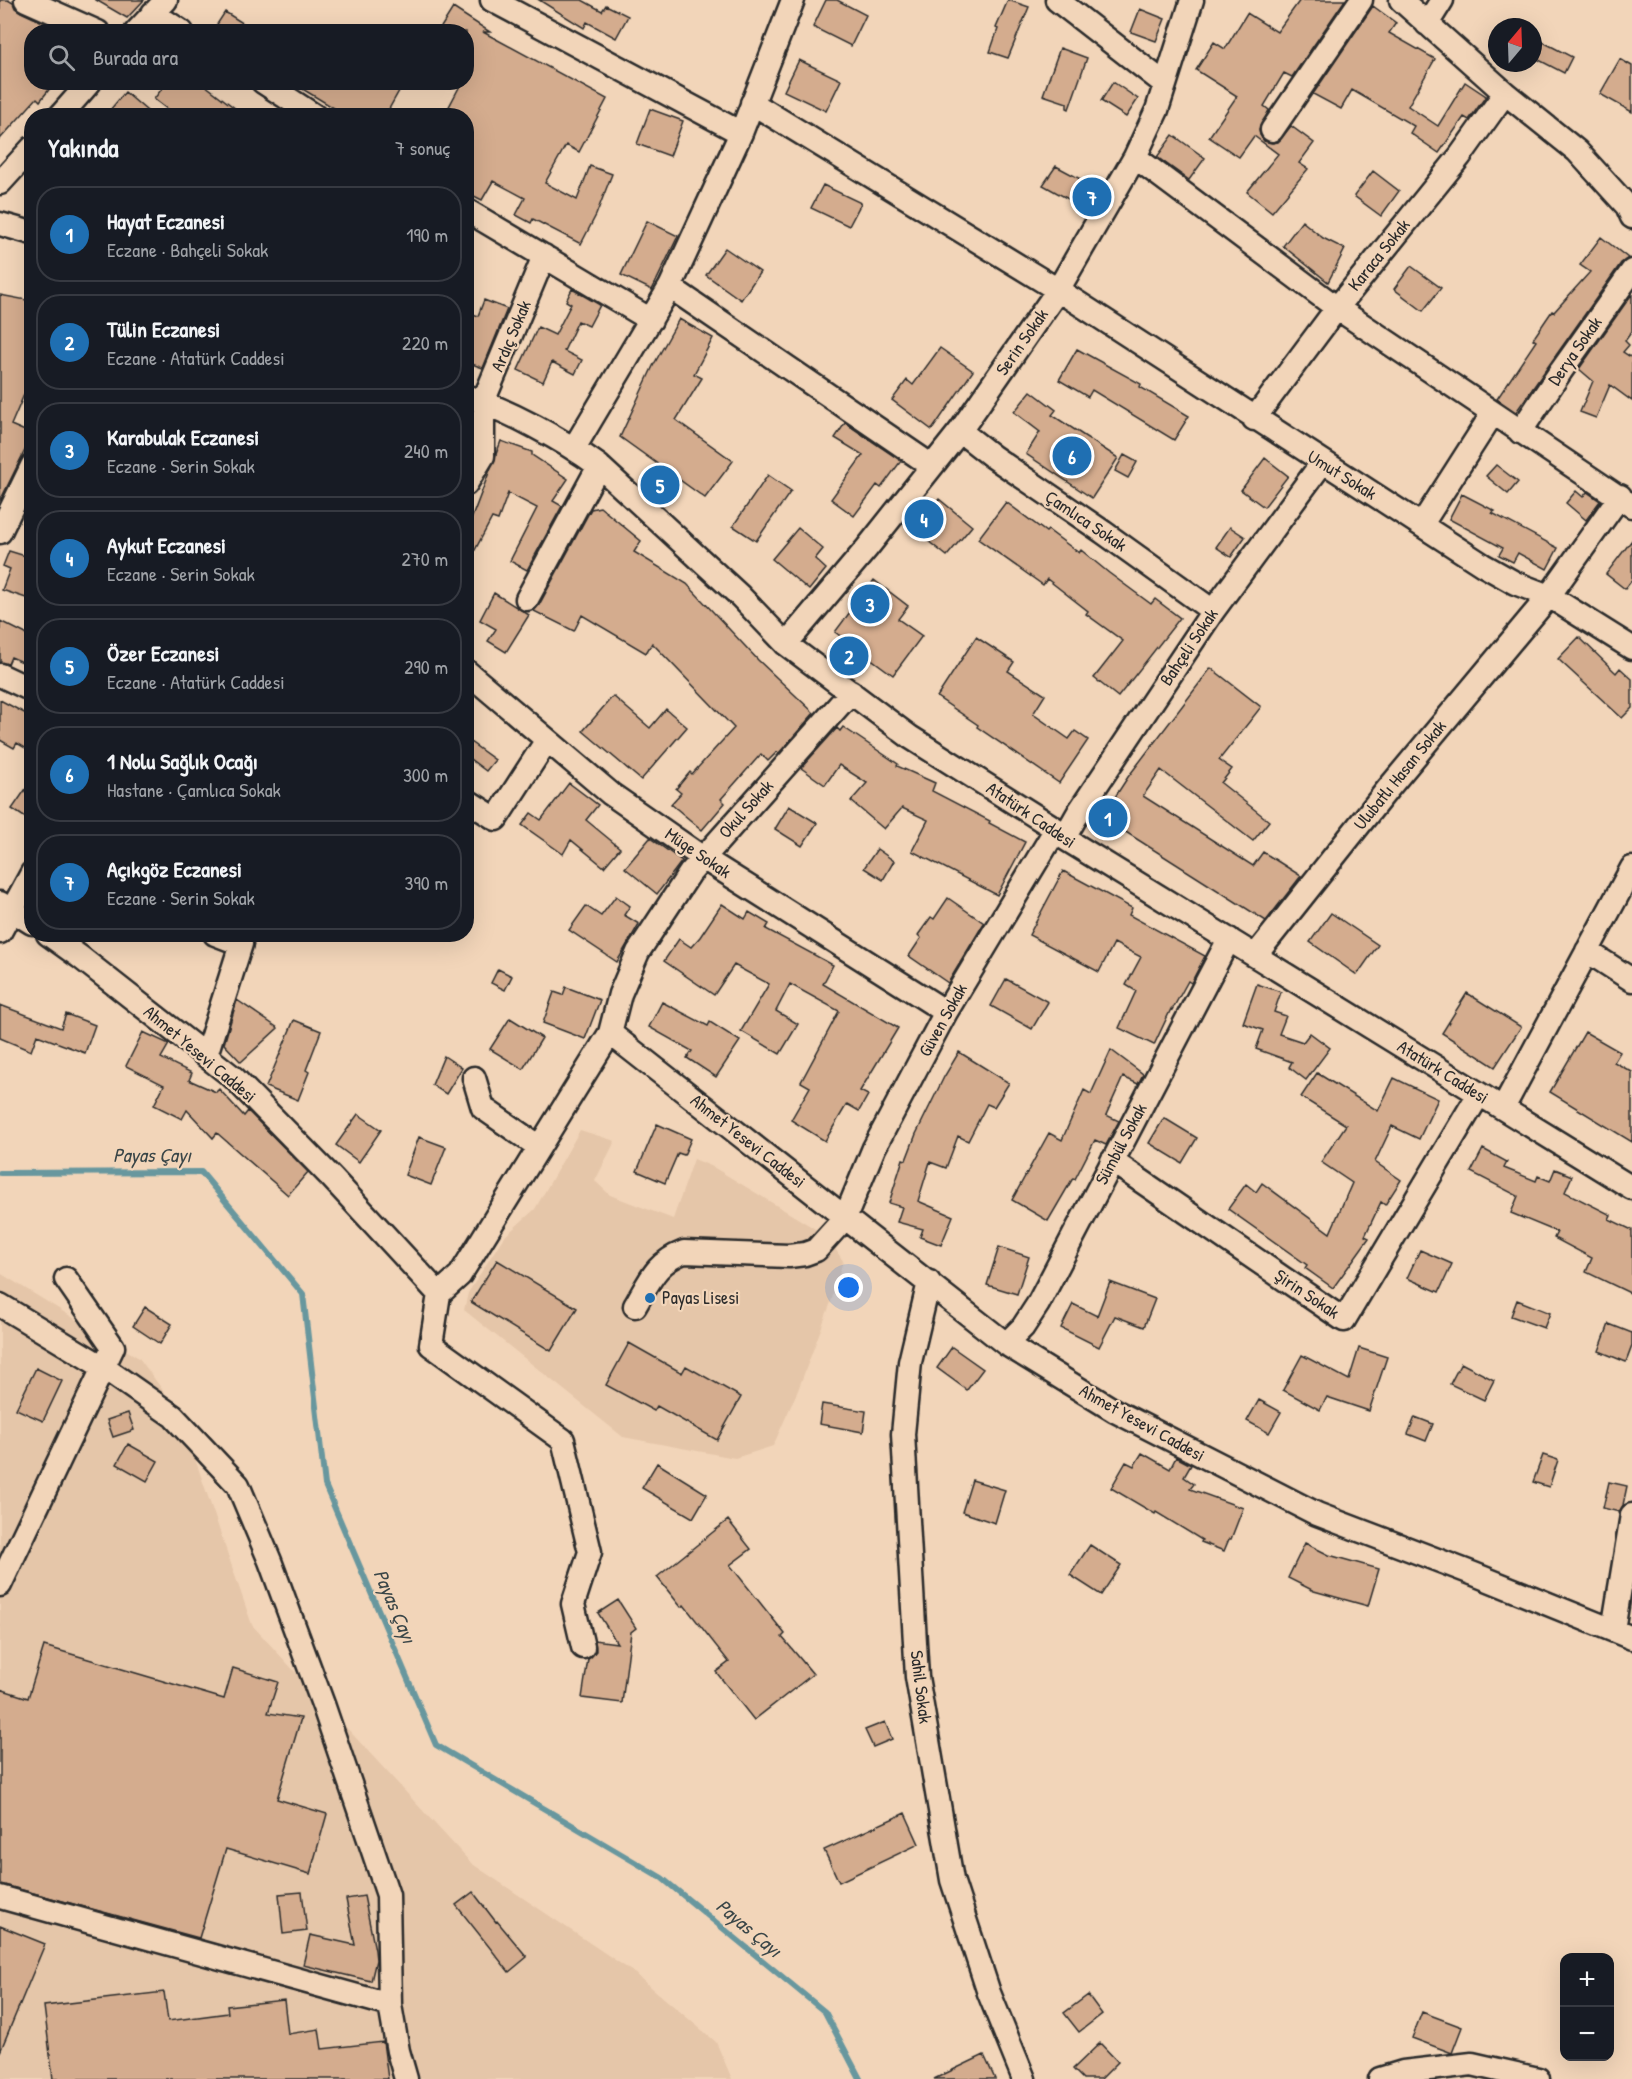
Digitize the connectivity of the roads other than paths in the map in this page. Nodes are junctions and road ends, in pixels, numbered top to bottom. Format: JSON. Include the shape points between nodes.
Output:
{"nodes":[{"id":1,"x":26,"y":0,"type":"edge"},
{"id":2,"x":492,"y":0,"type":"edge"},
{"id":3,"x":793,"y":0,"type":"edge"},
{"id":4,"x":1057,"y":0,"type":"edge"},
{"id":5,"x":1192,"y":0,"type":"edge"},
{"id":6,"x":1361,"y":0,"type":"edge"},
{"id":7,"x":1401,"y":0,"type":"edge"},
{"id":8,"x":1442,"y":0,"type":"edge"},
{"id":9,"x":159,"y":7,"type":"edge"},
{"id":10,"x":80,"y":24,"type":"edge"},
{"id":11,"x":143,"y":24,"type":"edge"},
{"id":12,"x":175,"y":24,"type":"edge"},
{"id":13,"x":1427,"y":24,"type":"junction"},
{"id":14,"x":1165,"y":84,"type":"junction"},
{"id":15,"x":83,"y":90,"type":"edge"},
{"id":16,"x":275,"y":90,"type":"edge"},
{"id":17,"x":1505,"y":93,"type":"junction"},
{"id":18,"x":752,"y":103,"type":"junction"},
{"id":19,"x":67,"y":108,"type":"edge"},
{"id":20,"x":303,"y":108,"type":"edge"},
{"id":21,"x":1272,"y":130,"type":"dead end"},
{"id":22,"x":741,"y":134,"type":"junction"},
{"id":23,"x":24,"y":157,"type":"edge"},
{"id":24,"x":1135,"y":157,"type":"junction"},
{"id":25,"x":0,"y":183,"type":"edge"},
{"id":26,"x":474,"y":215,"type":"edge"},
{"id":27,"x":1632,"y":216,"type":"edge"},
{"id":28,"x":0,"y":224,"type":"edge"},
{"id":29,"x":24,"y":231,"type":"edge"},
{"id":30,"x":544,"y":256,"type":"junction"},
{"id":31,"x":1632,"y":271,"type":"edge"},
{"id":32,"x":670,"y":287,"type":"junction"},
{"id":33,"x":1058,"y":290,"type":"junction"},
{"id":34,"x":1337,"y":308,"type":"junction"},
{"id":35,"x":651,"y":320,"type":"junction"},
{"id":36,"x":475,"y":399,"type":"edge"},
{"id":37,"x":1493,"y":413,"type":"junction"},
{"id":38,"x":1254,"y":419,"type":"junction"},
{"id":39,"x":960,"y":431,"type":"junction"},
{"id":40,"x":1520,"y":432,"type":"junction"},
{"id":41,"x":574,"y":448,"type":"junction"},
{"id":42,"x":1322,"y":463,"type":"junction"},
{"id":43,"x":599,"y":466,"type":"junction"},
{"id":44,"x":932,"y":466,"type":"junction"},
{"id":45,"x":474,"y":471,"type":"edge"},
{"id":46,"x":24,"y":482,"type":"edge"},
{"id":47,"x":1626,"y":501,"type":"edge"},
{"id":48,"x":1422,"y":524,"type":"junction"},
{"id":49,"x":0,"y":532,"type":"edge"},
{"id":50,"x":1549,"y":596,"type":"junction"},
{"id":51,"x":527,"y":599,"type":"dead end"},
{"id":52,"x":1213,"y":611,"type":"junction"},
{"id":53,"x":786,"y":644,"type":"junction"},
{"id":54,"x":1632,"y":648,"type":"edge"},
{"id":55,"x":0,"y":675,"type":"edge"},
{"id":56,"x":474,"y":678,"type":"edge"},
{"id":57,"x":24,"y":686,"type":"edge"},
{"id":58,"x":851,"y":692,"type":"junction"},
{"id":59,"x":547,"y":740,"type":"junction"},
{"id":60,"x":474,"y":805,"type":"edge"},
{"id":61,"x":1060,"y":833,"type":"junction"},
{"id":62,"x":703,"y":858,"type":"junction"},
{"id":63,"x":1632,"y":868,"type":"edge"},
{"id":64,"x":24,"y":883,"type":"edge"},
{"id":65,"x":6,"y":906,"type":"edge"},
{"id":66,"x":24,"y":918,"type":"edge"},
{"id":67,"x":0,"y":932,"type":"edge"},
{"id":68,"x":1229,"y":939,"type":"junction"},
{"id":69,"x":59,"y":942,"type":"edge"},
{"id":70,"x":236,"y":942,"type":"edge"},
{"id":71,"x":1587,"y":951,"type":"junction"},
{"id":72,"x":1255,"y":956,"type":"junction"},
{"id":73,"x":1632,"y":980,"type":"edge"},
{"id":74,"x":946,"y":1012,"type":"junction"},
{"id":75,"x":610,"y":1032,"type":"junction"},
{"id":76,"x":206,"y":1055,"type":"junction"},
{"id":77,"x":474,"y":1078,"type":"dead end"},
{"id":78,"x":1479,"y":1094,"type":"junction"},
{"id":79,"x":1503,"y":1108,"type":"junction"},
{"id":80,"x":539,"y":1148,"type":"junction"},
{"id":81,"x":1112,"y":1161,"type":"junction"},
{"id":82,"x":1632,"y":1188,"type":"edge"},
{"id":83,"x":845,"y":1218,"type":"junction"},
{"id":84,"x":66,"y":1279,"type":"dead end"},
{"id":85,"x":929,"y":1282,"type":"junction"},
{"id":86,"x":439,"y":1294,"type":"junction"},
{"id":87,"x":0,"y":1305,"type":"edge"},
{"id":88,"x":635,"y":1306,"type":"dead end"},
{"id":89,"x":1006,"y":1344,"type":"junction"},
{"id":90,"x":103,"y":1367,"type":"junction"},
{"id":91,"x":1632,"y":1515,"type":"edge"},
{"id":92,"x":0,"y":1585,"type":"edge"},
{"id":93,"x":1622,"y":1634,"type":"edge"},
{"id":94,"x":583,"y":1647,"type":"dead end"},
{"id":95,"x":0,"y":1897,"type":"edge"},
{"id":96,"x":390,"y":2005,"type":"junction"},
{"id":97,"x":1469,"y":2072,"type":"edge"},
{"id":98,"x":406,"y":2079,"type":"edge"},
{"id":99,"x":1024,"y":2079,"type":"edge"},
{"id":100,"x":1380,"y":2079,"type":"edge"},
{"id":101,"x":1538,"y":2079,"type":"edge"}],
"edges":[{"from":1,"to":10,"type":"street"},
{"from":2,"to":22,"type":"street"},
{"from":3,"to":18,"type":"street"},
{"from":4,"to":14,"type":"street"},
{"from":5,"to":14,"type":"street","name":"Serin Sokak"},
{"from":6,"to":21,"type":"street"},
{"from":7,"to":13,"type":"street"},
{"from":8,"to":13,"type":"street"},
{"from":9,"to":11,"type":"street"},
{"from":9,"to":12,"type":"street"},
{"from":13,"to":17,"type":"street"},
{"from":14,"to":24,"type":"street","name":"Serin Sokak"},
{"from":15,"to":19,"type":"street"},
{"from":16,"to":20,"type":"street"},
{"from":17,"to":27,"type":"street","via":[[1577,151]]},
{"from":17,"to":34,"type":"street","name":"Karaca Sokak","via":[[1460,156]]},
{"from":18,"to":22,"type":"street"},
{"from":18,"to":33,"type":"street","name":"Umut Sokak"},
{"from":22,"to":32,"type":"street"},
{"from":23,"to":25,"type":"street"},
{"from":24,"to":33,"type":"street","name":"Serin Sokak"},
{"from":24,"to":34,"type":"street"},
{"from":26,"to":30,"type":"street"},
{"from":28,"to":29,"type":"street"},
{"from":30,"to":35,"type":"street"},
{"from":30,"to":36,"type":"street","name":"Ardıç Sokak"},
{"from":31,"to":40,"type":"street","name":"Derya Sokak"},
{"from":32,"to":35,"type":"street"},
{"from":32,"to":44,"type":"street"},
{"from":33,"to":38,"type":"street","name":"Umut Sokak"},
{"from":33,"to":39,"type":"street","name":"Serin Sokak"},
{"from":34,"to":37,"type":"street"},
{"from":34,"to":38,"type":"street","name":"Karaca Sokak"},
{"from":35,"to":41,"type":"street"},
{"from":36,"to":41,"type":"street","name":"Atatürk Caddesi"},
{"from":36,"to":45,"type":"street","name":"Ardıç Sokak","via":[[483,456]]},
{"from":37,"to":40,"type":"street"},
{"from":37,"to":48,"type":"street"},
{"from":38,"to":42,"type":"street","name":"Umut Sokak"},
{"from":39,"to":44,"type":"street","name":"Serin Sokak"},
{"from":39,"to":52,"type":"street","name":"Çamlıca Sokak"},
{"from":40,"to":47,"type":"street"},
{"from":41,"to":43,"type":"street","name":"Atatürk Caddesi"},
{"from":42,"to":48,"type":"street","name":"Umut Sokak"},
{"from":42,"to":52,"type":"street","name":"Bahçeli Sokak"},
{"from":43,"to":51,"type":"street"},
{"from":43,"to":53,"type":"street","name":"Atatürk Caddesi","via":[[740,596]]},
{"from":44,"to":53,"type":"street","name":"Serin Sokak"},
{"from":46,"to":49,"type":"street"},
{"from":47,"to":50,"type":"street","name":"Ulubatlı Hasan Sokak"},
{"from":48,"to":50,"type":"street","name":"Umut Sokak","via":[[1483,565]]},
{"from":50,"to":54,"type":"street","name":"Umut Sokak"},
{"from":50,"to":72,"type":"street","name":"Ulubatlı Hasan Sokak"},
{"from":52,"to":61,"type":"street","name":"Bahçeli Sokak"},
{"from":53,"to":58,"type":"street","name":"Atatürk Caddesi"},
{"from":55,"to":57,"type":"street"},
{"from":56,"to":59,"type":"street","name":"Müge Sokak"},
{"from":58,"to":61,"type":"street","name":"Atatürk Caddesi","via":[[910,737]]},
{"from":58,"to":62,"type":"street","name":"Okul Sokak"},
{"from":59,"to":60,"type":"street","via":[[496,819]]},
{"from":59,"to":62,"type":"street","name":"Müge Sokak","via":[[611,794]]},
{"from":61,"to":68,"type":"street","name":"Atatürk Caddesi"},
{"from":61,"to":74,"type":"street","name":"Güven Sokak"},
{"from":62,"to":74,"type":"street","name":"Müge Sokak"},
{"from":62,"to":75,"type":"street","name":"Okul Sokak","via":[[638,952],[620,994]]},
{"from":63,"to":71,"type":"street"},
{"from":64,"to":65,"type":"street"},
{"from":65,"to":66,"type":"street"},
{"from":65,"to":67,"type":"street"},
{"from":68,"to":72,"type":"street","name":"Atatürk Caddesi"},
{"from":68,"to":81,"type":"street","name":"Sümbül Sokak"},
{"from":69,"to":76,"type":"street","name":"Ahmet Yesevi Caddesi"},
{"from":70,"to":76,"type":"street","via":[[241,944]]},
{"from":71,"to":73,"type":"street"},
{"from":71,"to":79,"type":"street"},
{"from":72,"to":78,"type":"street","name":"Atatürk Caddesi"},
{"from":74,"to":83,"type":"street","name":"Güven Sokak","via":[[874,1148]]},
{"from":75,"to":80,"type":"street"},
{"from":75,"to":83,"type":"street","name":"Ahmet Yesevi Caddesi"},
{"from":76,"to":86,"type":"street","name":"Ahmet Yesevi Caddesi","via":[[234,1078],[332,1178]]},
{"from":77,"to":80,"type":"street","via":[[483,1108]]},
{"from":78,"to":79,"type":"street","name":"Atatürk Caddesi"},
{"from":78,"to":81,"type":"street","name":"Şirin Sokak","via":[[1344,1320]]},
{"from":79,"to":82,"type":"street","name":"Atatürk Caddesi"},
{"from":80,"to":86,"type":"street","via":[[460,1275]]},
{"from":81,"to":89,"type":"street","name":"Sümbül Sokak","via":[[1038,1304]]},
{"from":83,"to":85,"type":"street","name":"Ahmet Yesevi Caddesi"},
{"from":83,"to":88,"type":"street","name":"Güven Sokak","via":[[816,1250],[805,1254],[684,1252],[668,1258],[654,1273]]},
{"from":84,"to":90,"type":"street","via":[[113,1347]]},
{"from":85,"to":89,"type":"street","name":"Ahmet Yesevi Caddesi"},
{"from":85,"to":99,"type":"street","name":"Sahil Sokak","via":[[910,1362],[903,1434],[917,1677],[952,1880],[989,1993]]},
{"from":86,"to":94,"type":"street","via":[[431,1345],[563,1440],[590,1552],[573,1604]]},
{"from":87,"to":90,"type":"street"},
{"from":89,"to":93,"type":"street","name":"Ahmet Yesevi Caddesi","via":[[1115,1411],[1317,1514]]},
{"from":90,"to":92,"type":"street"},
{"from":90,"to":96,"type":"street","via":[[172,1416],[238,1485],[287,1606],[388,1895]]},
{"from":91,"to":93,"type":"street"},
{"from":95,"to":96,"type":"street"},
{"from":96,"to":98,"type":"street"},
{"from":97,"to":100,"type":"street","via":[[1403,2072]]},
{"from":97,"to":101,"type":"street"}]}
